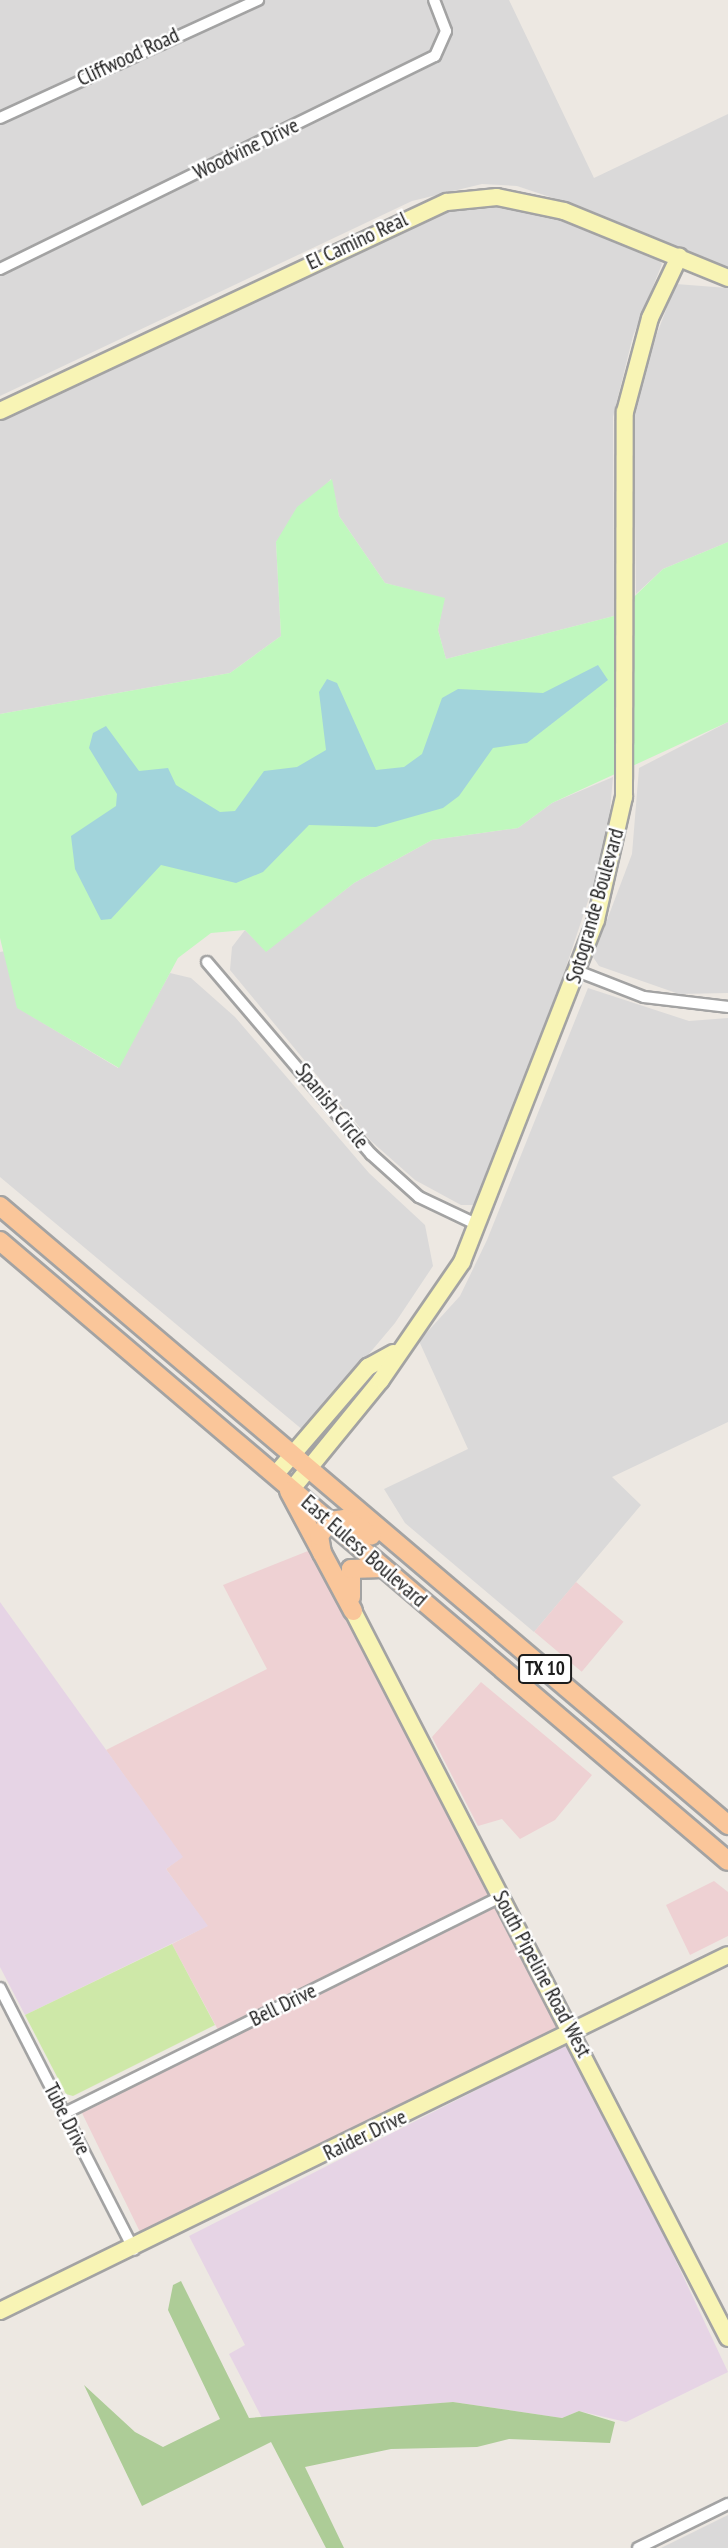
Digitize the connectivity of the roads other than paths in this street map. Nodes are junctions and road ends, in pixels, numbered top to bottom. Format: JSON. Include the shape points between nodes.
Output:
{"nodes":[{"id":1,"x":258,"y":0,"type":"edge"},
{"id":2,"x":434,"y":0,"type":"edge"},
{"id":3,"x":0,"y":118,"type":"edge"},
{"id":4,"x":679,"y":257,"type":"junction"},
{"id":5,"x":0,"y":269,"type":"edge"},
{"id":6,"x":728,"y":278,"type":"edge"},
{"id":7,"x":0,"y":411,"type":"edge"},
{"id":8,"x":207,"y":962,"type":"dead end"},
{"id":9,"x":577,"y":971,"type":"junction"},
{"id":10,"x":728,"y":1007,"type":"edge"},
{"id":11,"x":0,"y":1206,"type":"edge"},
{"id":12,"x":478,"y":1225,"type":"junction"},
{"id":13,"x":0,"y":1241,"type":"edge"},
{"id":14,"x":393,"y":1353,"type":"junction"},
{"id":15,"x":294,"y":1455,"type":"junction"},
{"id":16,"x":309,"y":1468,"type":"junction"},
{"id":17,"x":284,"y":1482,"type":"junction"},
{"id":18,"x":330,"y":1521,"type":"junction"},
{"id":19,"x":322,"y":1553,"type":"junction"},
{"id":20,"x":384,"y":1568,"type":"junction"},
{"id":21,"x":444,"y":1583,"type":"junction"},
{"id":22,"x":353,"y":1611,"type":"junction"},
{"id":23,"x":573,"y":1693,"type":"junction"},
{"id":24,"x":555,"y":1714,"type":"junction"},
{"id":25,"x":728,"y":1825,"type":"edge"},
{"id":26,"x":728,"y":1861,"type":"edge"},
{"id":27,"x":501,"y":1897,"type":"junction"},
{"id":28,"x":728,"y":1955,"type":"edge"},
{"id":29,"x":0,"y":1988,"type":"edge"},
{"id":30,"x":575,"y":2032,"type":"junction"},
{"id":31,"x":65,"y":2113,"type":"junction"},
{"id":32,"x":134,"y":2250,"type":"junction"},
{"id":33,"x":0,"y":2311,"type":"edge"},
{"id":34,"x":728,"y":2338,"type":"edge"},
{"id":35,"x":728,"y":2504,"type":"edge"},
{"id":36,"x":638,"y":2548,"type":"edge"}],
"edges":[{"from":1,"to":3,"type":"street","name":"Cliffwood Road"},
{"from":2,"to":5,"type":"street","name":"Woodvine Drive","via":[[446,31],[435,56]]},
{"from":4,"to":6,"type":"street","name":"El Camino Real"},
{"from":4,"to":7,"type":"street","name":"El Camino Real","via":[[553,208],[497,197],[447,202]]},
{"from":4,"to":9,"type":"street","name":"Sotogrande Boulevard","via":[[650,318],[625,412],[625,704],[620,826]]},
{"from":8,"to":12,"type":"street","name":"Spanish Circle","via":[[371,1154],[419,1197]]},
{"from":9,"to":10,"type":"street","via":[[644,997]]},
{"from":9,"to":12,"type":"street","name":"Sotogrande Boulevard"},
{"from":11,"to":15,"type":"main road","name":"East Euless Boulevard","number":"TX 10"},
{"from":12,"to":14,"type":"street","name":"Sotogrande Boulevard","via":[[433,1307]]},
{"from":13,"to":17,"type":"main road","name":"East Euless Boulevard","number":"TX 10"},
{"from":14,"to":15,"type":"street","name":"Sotogrande Boulevard","via":[[368,1367]]},
{"from":14,"to":16,"type":"street","name":"Sotogrande Boulevard","via":[[380,1380]]},
{"from":15,"to":16,"type":"main road","name":"East Euless Boulevard","number":"TX 10"},
{"from":15,"to":17,"type":"street","name":"Sotogrande Boulevard"},
{"from":16,"to":17,"type":"street","name":"Sotogrande Boulevard"},
{"from":16,"to":21,"type":"main road","name":"East Euless Boulevard","number":"TX 10"},
{"from":17,"to":18,"type":"main road","name":"East Euless Boulevard","number":"TX 10"},
{"from":17,"to":19,"type":"main road"},
{"from":18,"to":19,"type":"main road","via":[[319,1536]]},
{"from":18,"to":20,"type":"main road","name":"East Euless Boulevard","number":"TX 10"},
{"from":18,"to":21,"type":"main road","via":[[355,1522]]},
{"from":19,"to":22,"type":"main road"},
{"from":20,"to":22,"type":"main road","via":[[352,1569],[347,1585]]},
{"from":20,"to":24,"type":"main road","name":"East Euless Boulevard","number":"TX 10"},
{"from":21,"to":23,"type":"main road","name":"East Euless Boulevard","number":"TX 10"},
{"from":22,"to":27,"type":"street","name":"South Pipeline Road West"},
{"from":23,"to":24,"type":"main road"},
{"from":23,"to":25,"type":"main road","name":"East Euless Boulevard","number":"TX 10"},
{"from":24,"to":26,"type":"main road","name":"East Euless Boulevard","number":"TX 10"},
{"from":27,"to":30,"type":"street","name":"South Pipeline Road West"},
{"from":27,"to":31,"type":"street","name":"Bell Drive"},
{"from":28,"to":30,"type":"street","name":"Raider Drive"},
{"from":29,"to":31,"type":"street","name":"Tube Drive"},
{"from":30,"to":32,"type":"street","name":"Raider Drive"},
{"from":30,"to":34,"type":"street","name":"South Pipeline Road West"},
{"from":31,"to":32,"type":"street","name":"Tube Drive"},
{"from":32,"to":33,"type":"street","name":"Raider Drive"},
{"from":35,"to":36,"type":"street"}]}
